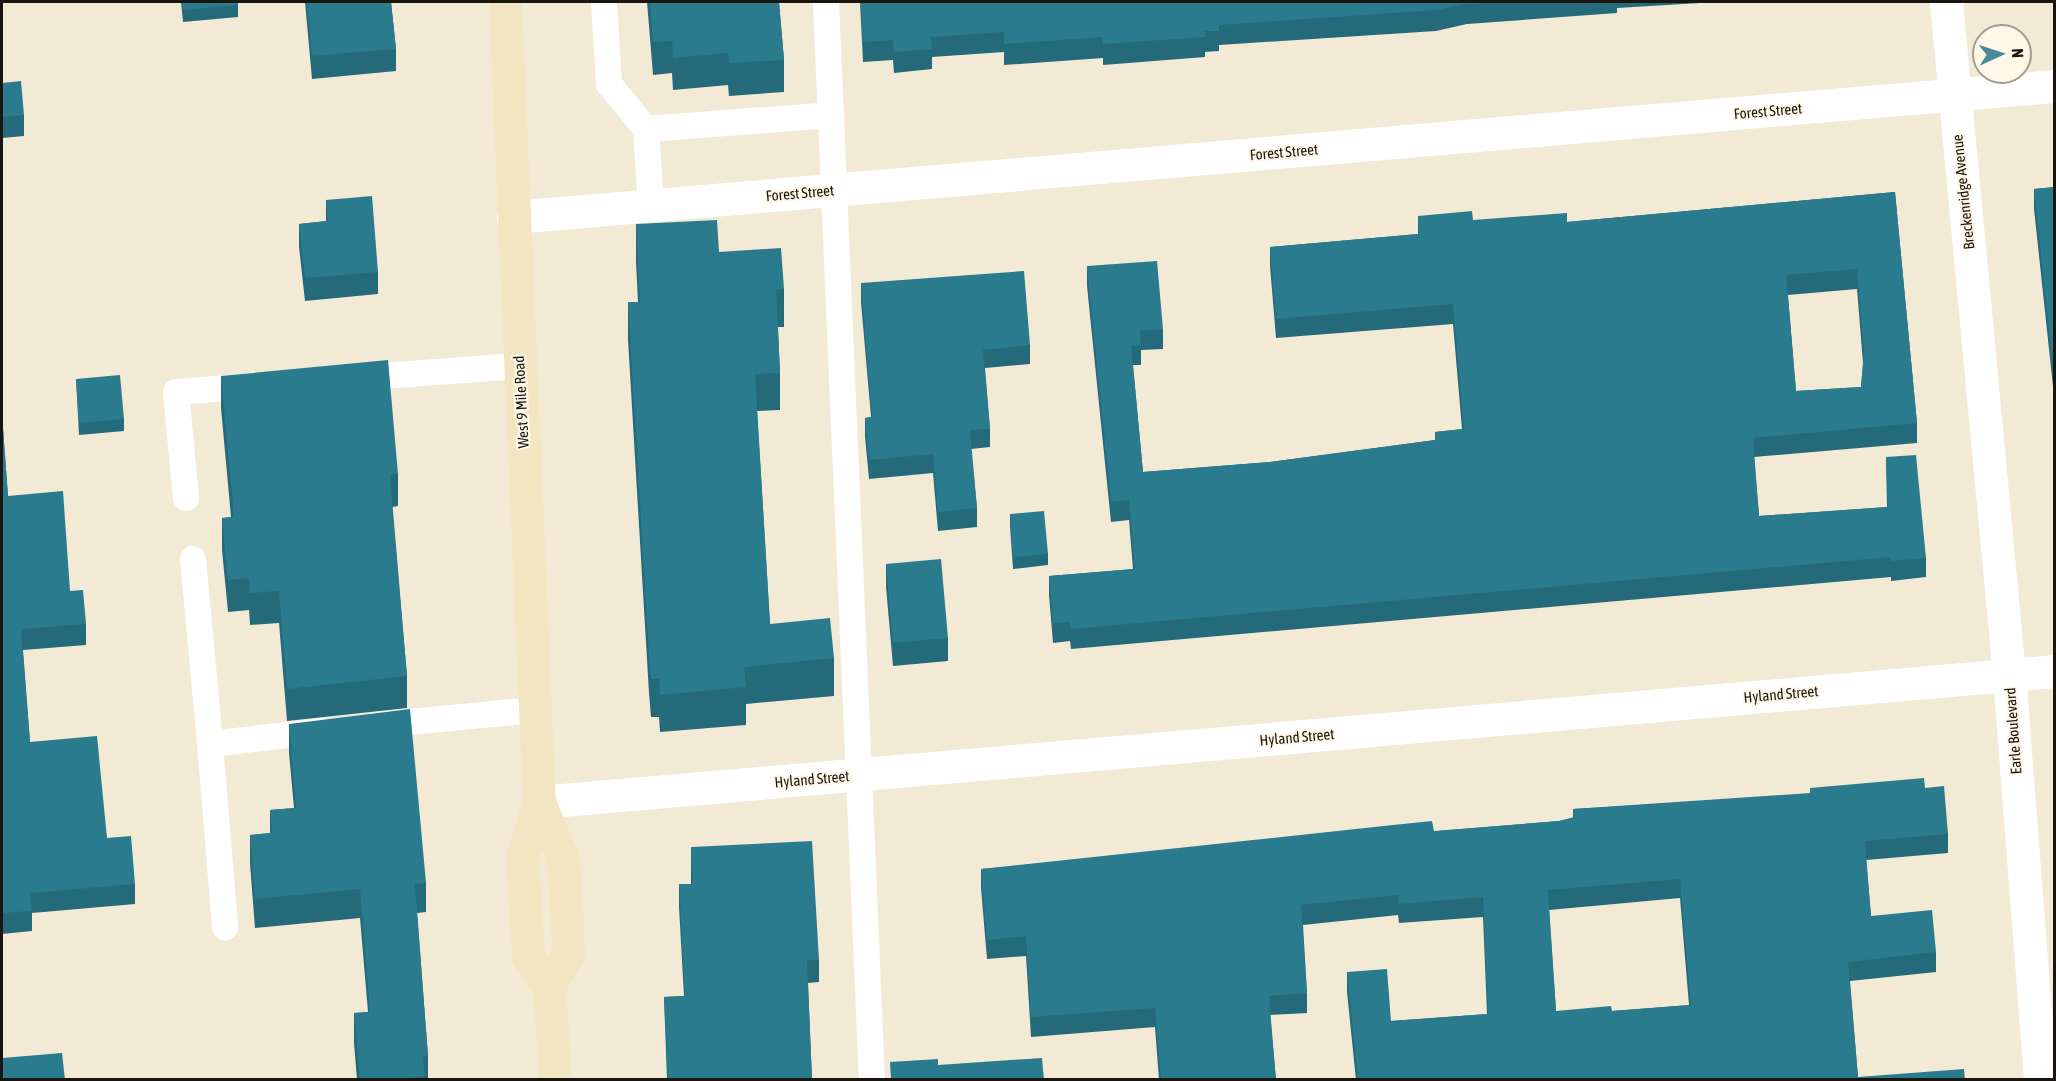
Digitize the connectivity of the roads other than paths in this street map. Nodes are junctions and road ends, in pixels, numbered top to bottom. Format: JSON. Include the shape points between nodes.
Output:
{"nodes":[{"id":1,"x":505,"y":2,"type":"edge"},
{"id":2,"x":604,"y":2,"type":"edge"},
{"id":3,"x":826,"y":2,"type":"edge"},
{"id":4,"x":1946,"y":2,"type":"edge"},
{"id":5,"x":2055,"y":86,"type":"edge"},
{"id":6,"x":1954,"y":95,"type":"junction"},
{"id":7,"x":831,"y":115,"type":"junction"},
{"id":8,"x":646,"y":129,"type":"junction"},
{"id":9,"x":834,"y":190,"type":"junction"},
{"id":10,"x":651,"y":206,"type":"junction"},
{"id":11,"x":513,"y":217,"type":"junction"},
{"id":12,"x":520,"y":366,"type":"junction"},
{"id":13,"x":327,"y":380,"type":"edge"},
{"id":14,"x":1982,"y":382,"type":"joint"},
{"id":15,"x":280,"y":384,"type":"edge"},
{"id":16,"x":186,"y":498,"type":"dead end"},
{"id":17,"x":193,"y":559,"type":"dead end"},
{"id":18,"x":2055,"y":671,"type":"edge"},
{"id":19,"x":2009,"y":675,"type":"junction"},
{"id":20,"x":535,"y":710,"type":"junction"},
{"id":21,"x":210,"y":744,"type":"junction"},
{"id":22,"x":857,"y":775,"type":"junction"},
{"id":23,"x":539,"y":802,"type":"junction"},
{"id":24,"x":225,"y":927,"type":"dead end"},
{"id":25,"x":555,"y":1080,"type":"edge"},
{"id":26,"x":872,"y":1080,"type":"edge"},
{"id":27,"x":2040,"y":1080,"type":"edge"}],
"edges":[{"from":1,"to":11,"type":"main road","name":"West 9 Mile Road"},
{"from":2,"to":8,"type":"lane","via":[[609,84]]},
{"from":3,"to":7,"type":"lane"},
{"from":4,"to":6,"type":"street","name":"Breckenridge Avenue"},
{"from":5,"to":6,"type":"street","name":"Forest Street"},
{"from":6,"to":9,"type":"street","name":"Forest Street"},
{"from":6,"to":14,"type":"street","name":"Breckenridge Avenue"},
{"from":7,"to":8,"type":"lane"},
{"from":7,"to":9,"type":"lane"},
{"from":8,"to":10,"type":"lane"},
{"from":9,"to":10,"type":"street","name":"Forest Street"},
{"from":9,"to":22,"type":"lane"},
{"from":10,"to":11,"type":"street","name":"Forest Street"},
{"from":11,"to":12,"type":"main road","name":"West 9 Mile Road"},
{"from":12,"to":13,"type":"lane"},
{"from":12,"to":20,"type":"main road","name":"West 9 Mile Road"},
{"from":14,"to":19,"type":"street","name":"Earle Boulevard"},
{"from":15,"to":16,"type":"lane","via":[[176,392]]},
{"from":17,"to":21,"type":"lane"},
{"from":18,"to":19,"type":"street","name":"Hyland Street"},
{"from":19,"to":22,"type":"street","name":"Hyland Street"},
{"from":19,"to":27,"type":"street","name":"Earle Boulevard"},
{"from":20,"to":21,"type":"lane"},
{"from":20,"to":23,"type":"main road","name":"West 9 Mile Road"},
{"from":21,"to":24,"type":"lane"},
{"from":22,"to":23,"type":"street","name":"Hyland Street"},
{"from":22,"to":26,"type":"lane"},
{"from":23,"to":25,"type":"main road","name":"West 9 Mile Road","via":[[563,859],[568,954],[549,986]]}]}
